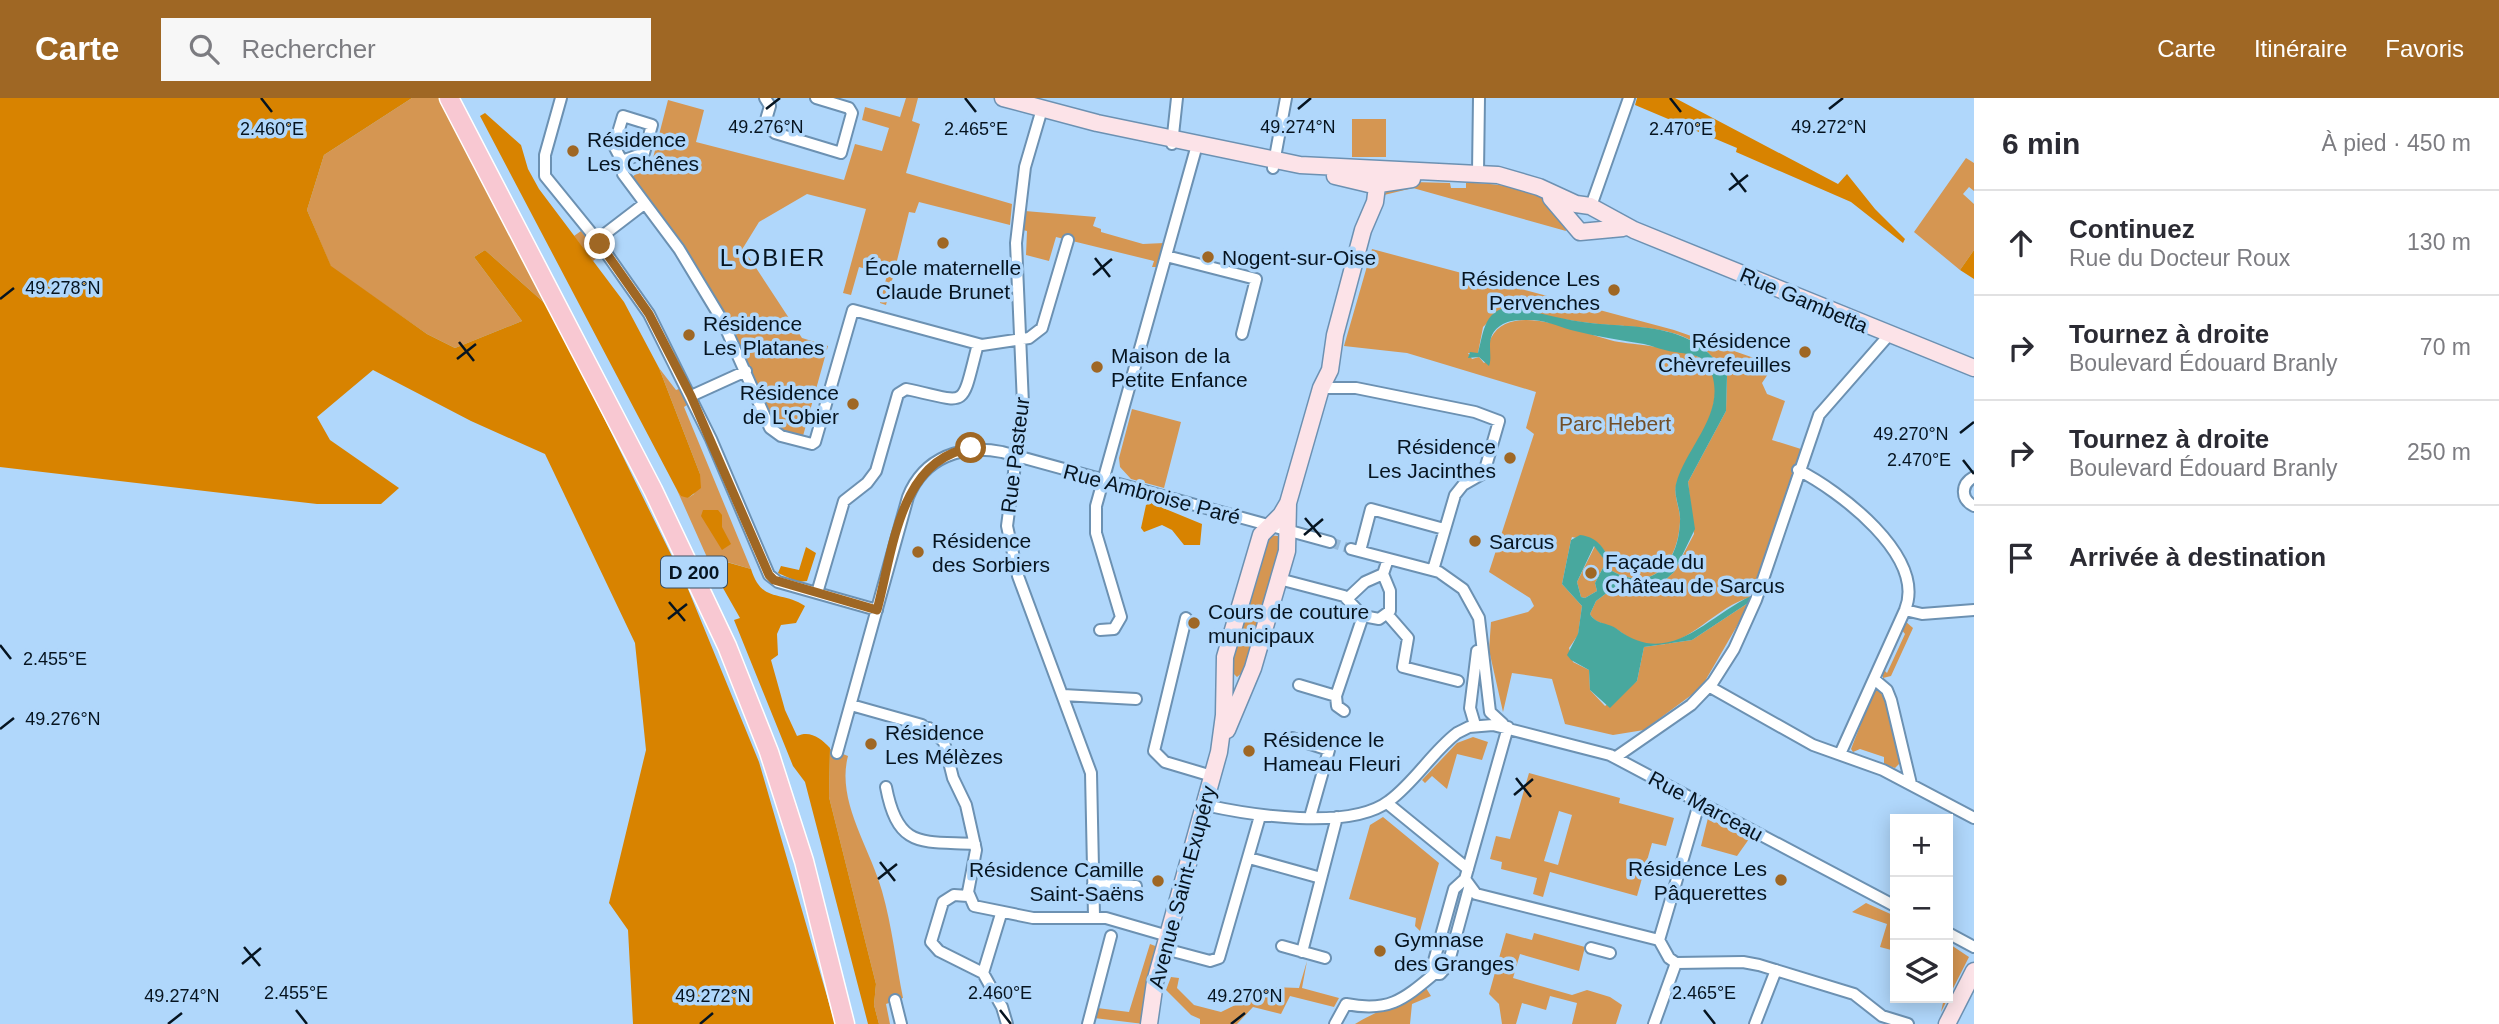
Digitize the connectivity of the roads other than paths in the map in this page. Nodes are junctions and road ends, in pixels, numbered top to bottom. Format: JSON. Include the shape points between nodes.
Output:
{"nodes":[{"id":1,"x":449,"y":98,"type":"edge"},
{"id":2,"x":463,"y":98,"type":"edge"},
{"id":3,"x":561,"y":98,"type":"edge"},
{"id":4,"x":765,"y":98,"type":"edge"},
{"id":5,"x":816,"y":98,"type":"edge"},
{"id":6,"x":1003,"y":98,"type":"edge"},
{"id":7,"x":1177,"y":98,"type":"edge"},
{"id":8,"x":1286,"y":98,"type":"edge"},
{"id":9,"x":1479,"y":98,"type":"edge"},
{"id":10,"x":1629,"y":98,"type":"edge"},
{"id":11,"x":1042,"y":109,"type":"junction"},
{"id":12,"x":1172,"y":143,"type":"junction"},
{"id":13,"x":1195,"y":152,"type":"junction"},
{"id":14,"x":622,"y":161,"type":"dead end"},
{"id":15,"x":1274,"y":165,"type":"junction"},
{"id":16,"x":1478,"y":172,"type":"junction"},
{"id":17,"x":1372,"y":178,"type":"junction"},
{"id":18,"x":644,"y":204,"type":"junction"},
{"id":19,"x":1590,"y":208,"type":"junction"},
{"id":20,"x":1572,"y":222,"type":"junction"},
{"id":21,"x":1634,"y":230,"type":"junction"},
{"id":22,"x":1592,"y":231,"type":"junction"},
{"id":23,"x":597,"y":240,"type":"junction"},
{"id":24,"x":1068,"y":240,"type":"dead end"},
{"id":25,"x":1166,"y":256,"type":"junction"},
{"id":26,"x":1242,"y":334,"type":"dead end"},
{"id":27,"x":1889,"y":335,"type":"junction"},
{"id":28,"x":1022,"y":339,"type":"junction"},
{"id":29,"x":978,"y":344,"type":"junction"},
{"id":30,"x":1974,"y":368,"type":"edge"},
{"id":31,"x":746,"y":371,"type":"junction"},
{"id":32,"x":1321,"y":388,"type":"junction"},
{"id":33,"x":691,"y":396,"type":"junction"},
{"id":34,"x":1015,"y":456,"type":"junction"},
{"id":35,"x":1798,"y":470,"type":"junction"},
{"id":36,"x":1974,"y":477,"type":"edge"},
{"id":37,"x":1103,"y":480,"type":"junction"},
{"id":38,"x":1288,"y":503,"type":"junction"},
{"id":39,"x":1974,"y":506,"type":"edge"},
{"id":40,"x":1269,"y":525,"type":"junction"},
{"id":41,"x":1444,"y":529,"type":"junction"},
{"id":42,"x":1289,"y":531,"type":"junction"},
{"id":43,"x":1329,"y":542,"type":"tunnel mouth"},
{"id":44,"x":1388,"y":559,"type":"junction"},
{"id":45,"x":1433,"y":570,"type":"junction"},
{"id":46,"x":1383,"y":573,"type":"junction"},
{"id":47,"x":1279,"y":579,"type":"junction"},
{"id":48,"x":817,"y":593,"type":"junction"},
{"id":49,"x":1348,"y":598,"type":"junction"},
{"id":50,"x":877,"y":610,"type":"junction"},
{"id":51,"x":1905,"y":610,"type":"junction"},
{"id":52,"x":1974,"y":610,"type":"edge"},
{"id":53,"x":1363,"y":615,"type":"junction"},
{"id":54,"x":1388,"y":615,"type":"junction"},
{"id":55,"x":1186,"y":618,"type":"dead end"},
{"id":56,"x":1100,"y":630,"type":"dead end"},
{"id":57,"x":1479,"y":642,"type":"junction"},
{"id":58,"x":1223,"y":668,"type":"junction"},
{"id":59,"x":1253,"y":668,"type":"junction"},
{"id":60,"x":1874,"y":679,"type":"junction"},
{"id":61,"x":1458,"y":681,"type":"dead end"},
{"id":62,"x":1299,"y":685,"type":"dead end"},
{"id":63,"x":1710,"y":687,"type":"junction"},
{"id":64,"x":1063,"y":695,"type":"junction"},
{"id":65,"x":1336,"y":696,"type":"junction"},
{"id":66,"x":1136,"y":699,"type":"dead end"},
{"id":67,"x":851,"y":705,"type":"junction"},
{"id":68,"x":1344,"y":711,"type":"dead end"},
{"id":69,"x":1475,"y":725,"type":"junction"},
{"id":70,"x":1508,"y":727,"type":"junction"},
{"id":71,"x":1292,"y":738,"type":"dead end"},
{"id":72,"x":1219,"y":752,"type":"junction"},
{"id":73,"x":837,"y":753,"type":"dead end"},
{"id":74,"x":1840,"y":754,"type":"junction"},
{"id":75,"x":1616,"y":757,"type":"junction"},
{"id":76,"x":1212,"y":776,"type":"junction"},
{"id":77,"x":1911,"y":784,"type":"junction"},
{"id":78,"x":886,"y":788,"type":"dead end"},
{"id":79,"x":1387,"y":803,"type":"junction"},
{"id":80,"x":1699,"y":804,"type":"junction"},
{"id":81,"x":1205,"y":805,"type":"junction"},
{"id":82,"x":1260,"y":816,"type":"junction"},
{"id":83,"x":1310,"y":817,"type":"junction"},
{"id":84,"x":1337,"y":817,"type":"junction"},
{"id":85,"x":1974,"y":818,"type":"edge"},
{"id":86,"x":975,"y":844,"type":"junction"},
{"id":87,"x":1249,"y":858,"type":"junction"},
{"id":88,"x":1321,"y":878,"type":"junction"},
{"id":89,"x":1467,"y":879,"type":"junction"},
{"id":90,"x":1093,"y":884,"type":"junction"},
{"id":91,"x":1136,"y":886,"type":"dead end"},
{"id":92,"x":968,"y":895,"type":"junction"},
{"id":93,"x":1890,"y":903,"type":"edge"},
{"id":94,"x":1002,"y":914,"type":"junction"},
{"id":95,"x":1094,"y":916,"type":"junction"},
{"id":96,"x":1111,"y":936,"type":"dead end"},
{"id":97,"x":1953,"y":936,"type":"edge"},
{"id":98,"x":1659,"y":940,"type":"junction"},
{"id":99,"x":1167,"y":942,"type":"junction"},
{"id":100,"x":1282,"y":946,"type":"dead end"},
{"id":101,"x":1974,"y":947,"type":"edge"},
{"id":102,"x":1591,"y":948,"type":"dead end"},
{"id":103,"x":1302,"y":952,"type":"junction"},
{"id":104,"x":1610,"y":954,"type":"dead end"},
{"id":105,"x":1325,"y":958,"type":"dead end"},
{"id":106,"x":1676,"y":963,"type":"junction"},
{"id":107,"x":1776,"y":970,"type":"junction"},
{"id":108,"x":1974,"y":971,"type":"edge"},
{"id":109,"x":983,"y":973,"type":"junction"},
{"id":110,"x":895,"y":1000,"type":"dead end"},
{"id":111,"x":1877,"y":1013,"type":"junction"},
{"id":112,"x":845,"y":1024,"type":"edge"},
{"id":113,"x":855,"y":1024,"type":"edge"},
{"id":114,"x":901,"y":1024,"type":"edge"},
{"id":115,"x":1007,"y":1024,"type":"edge"},
{"id":116,"x":1088,"y":1024,"type":"edge"},
{"id":117,"x":1149,"y":1024,"type":"edge"},
{"id":118,"x":1335,"y":1024,"type":"edge"},
{"id":119,"x":1654,"y":1024,"type":"edge"},
{"id":120,"x":1755,"y":1024,"type":"edge"},
{"id":121,"x":1873,"y":1024,"type":"edge"},
{"id":122,"x":1908,"y":1024,"type":"edge"},
{"id":123,"x":1947,"y":1024,"type":"edge"}],
"edges":[{"from":1,"to":112,"type":"main road","number":"D 200","via":[[653,490],[727,646],[801,852]]},
{"from":2,"to":113,"type":"main road","number":"D 200","via":[[664,488],[737,644],[806,833]]},
{"from":3,"to":23,"type":"street","via":[[544,172]]},
{"from":4,"to":5,"type":"street","via":[[770,107],[765,123],[775,133],[841,153],[852,113]]},
{"from":6,"to":11,"type":"main road"},
{"from":7,"to":12,"type":"street"},
{"from":8,"to":15,"type":"street"},
{"from":9,"to":16,"type":"street"},
{"from":10,"to":19,"type":"street"},
{"from":11,"to":12,"type":"main road"},
{"from":11,"to":28,"type":"street","name":"Rue Pasteur","via":[[1025,167],[1016,243]]},
{"from":12,"to":13,"type":"main road"},
{"from":12,"to":15,"type":"main road"},
{"from":13,"to":15,"type":"main road"},
{"from":13,"to":25,"type":"street"},
{"from":14,"to":18,"type":"street","via":[[623,174]]},
{"from":15,"to":17,"type":"main road","name":"Rue Gambetta"},
{"from":16,"to":17,"type":"main road","name":"Rue Gambetta"},
{"from":16,"to":19,"type":"main road","name":"Rue Gambetta","via":[[1528,183]]},
{"from":17,"to":20,"type":"main road","name":"Rue Gambetta","via":[[1503,183],[1551,198]]},
{"from":17,"to":32,"type":"main road","name":"Avenue Saint-Exupéry","via":[[1330,370]]},
{"from":18,"to":23,"type":"street"},
{"from":18,"to":31,"type":"street","via":[[706,294]]},
{"from":19,"to":20,"type":"main road","via":[[1574,210]]},
{"from":19,"to":21,"type":"main road","name":"Rue Gambetta"},
{"from":19,"to":22,"type":"main road","via":[[1599,223]]},
{"from":20,"to":22,"type":"main road","via":[[1580,232]]},
{"from":21,"to":22,"type":"main road","name":"Rue Gambetta"},
{"from":21,"to":27,"type":"main road","name":"Rue Gambetta"},
{"from":23,"to":33,"type":"street","via":[[649,314]]},
{"from":24,"to":28,"type":"street","via":[[1042,328]]},
{"from":25,"to":26,"type":"street","via":[[1256,279]]},
{"from":25,"to":37,"type":"street"},
{"from":27,"to":30,"type":"main road","name":"Rue Gambetta"},
{"from":27,"to":35,"type":"street","via":[[1822,410]]},
{"from":28,"to":29,"type":"street"},
{"from":28,"to":34,"type":"street","name":"Rue Pasteur","via":[[1023,404]]},
{"from":29,"to":31,"type":"street","via":[[853,310],[814,444],[773,431]]},
{"from":29,"to":48,"type":"street","via":[[966,390],[958,399],[948,401],[905,389],[898,394],[874,476],[844,501]]},
{"from":31,"to":33,"type":"street"},
{"from":32,"to":38,"type":"main road","name":"Avenue Saint-Exupéry"},
{"from":32,"to":41,"type":"street","via":[[1356,388],[1499,421],[1484,473],[1459,489]]},
{"from":33,"to":48,"type":"street","via":[[769,575]]},
{"from":34,"to":37,"type":"street","name":"Rue Ambroise Paré"},
{"from":34,"to":50,"type":"street","name":"Rue Ambroise Paré","via":[[983,448],[963,450],[943,457],[921,475],[908,497]]},
{"from":34,"to":64,"type":"street","name":"Rue Pasteur","via":[[1008,533],[1015,567]]},
{"from":35,"to":51,"type":"street","via":[[1841,494],[1879,532],[1904,578]]},
{"from":35,"to":63,"type":"street","via":[[1753,609]]},
{"from":36,"to":39,"type":"street","via":[[1964,490]]},
{"from":37,"to":40,"type":"street","name":"Rue Ambroise Paré"},
{"from":37,"to":56,"type":"street","via":[[1095,527],[1121,617],[1114,629]]},
{"from":38,"to":40,"type":"main road","name":"Avenue Saint-Exupéry"},
{"from":38,"to":42,"type":"main road","name":"Avenue Saint-Exupéry"},
{"from":40,"to":42,"type":"street","name":"Rue Ambroise Paré"},
{"from":40,"to":58,"type":"main road","name":"Avenue Saint-Exupéry","via":[[1259,539]]},
{"from":41,"to":44,"type":"street","via":[[1371,509],[1356,550]]},
{"from":41,"to":45,"type":"street"},
{"from":42,"to":43,"type":"street","name":"Rue Ambroise Paré"},
{"from":42,"to":47,"type":"main road","name":"Avenue Saint-Exupéry"},
{"from":44,"to":45,"type":"street"},
{"from":44,"to":46,"type":"street"},
{"from":45,"to":57,"type":"street","via":[[1454,581],[1471,600],[1479,618]]},
{"from":46,"to":49,"type":"street","via":[[1364,582]]},
{"from":46,"to":54,"type":"street","via":[[1390,590]]},
{"from":47,"to":49,"type":"street"},
{"from":47,"to":59,"type":"main road","name":"Avenue Saint-Exupéry"},
{"from":48,"to":50,"type":"street"},
{"from":49,"to":53,"type":"street"},
{"from":50,"to":67,"type":"street","name":"Rue Ambroise Paré"},
{"from":51,"to":52,"type":"street","via":[[1922,614]]},
{"from":51,"to":60,"type":"street"},
{"from":53,"to":54,"type":"street","via":[[1379,619]]},
{"from":53,"to":65,"type":"street"},
{"from":54,"to":61,"type":"street","via":[[1408,638],[1403,667]]},
{"from":55,"to":76,"type":"street","via":[[1154,751],[1165,762]]},
{"from":57,"to":69,"type":"street","via":[[1470,708]]},
{"from":57,"to":70,"type":"street","via":[[1490,712]]},
{"from":58,"to":59,"type":"main road","via":[[1228,678],[1235,680],[1246,677]]},
{"from":58,"to":72,"type":"main road","name":"Avenue Saint-Exupéry"},
{"from":59,"to":72,"type":"main road","name":"Avenue Saint-Exupéry"},
{"from":60,"to":74,"type":"street"},
{"from":60,"to":77,"type":"street","via":[[1891,700]]},
{"from":62,"to":65,"type":"street"},
{"from":63,"to":74,"type":"street","via":[[1813,745]]},
{"from":63,"to":75,"type":"street"},
{"from":64,"to":66,"type":"street"},
{"from":64,"to":90,"type":"street","name":"Rue Pasteur","via":[[1093,786]]},
{"from":65,"to":68,"type":"street","via":[[1337,706]]},
{"from":67,"to":73,"type":"street","name":"Rue Ambroise Paré"},
{"from":67,"to":86,"type":"street","via":[[925,727],[944,742]]},
{"from":69,"to":70,"type":"street","name":"Rue Marceau"},
{"from":69,"to":79,"type":"street","via":[[1452,737]]},
{"from":70,"to":75,"type":"street","name":"Rue Marceau"},
{"from":70,"to":89,"type":"street"},
{"from":71,"to":83,"type":"street","via":[[1329,750]]},
{"from":72,"to":76,"type":"main road","name":"Avenue Saint-Exupéry"},
{"from":74,"to":77,"type":"street"},
{"from":75,"to":80,"type":"street","name":"Rue Marceau"},
{"from":76,"to":81,"type":"main road","name":"Avenue Saint-Exupéry"},
{"from":77,"to":85,"type":"street"},
{"from":78,"to":86,"type":"street","via":[[892,812],[908,836]]},
{"from":79,"to":84,"type":"street","via":[[1360,815]]},
{"from":79,"to":89,"type":"street"},
{"from":80,"to":93,"type":"street","name":"Rue Marceau"},
{"from":80,"to":98,"type":"street"},
{"from":81,"to":82,"type":"street"},
{"from":81,"to":99,"type":"main road","name":"Avenue Saint-Exupéry"},
{"from":82,"to":83,"type":"street"},
{"from":82,"to":87,"type":"street"},
{"from":83,"to":84,"type":"street"},
{"from":84,"to":88,"type":"street"},
{"from":86,"to":92,"type":"street"},
{"from":87,"to":88,"type":"street"},
{"from":87,"to":99,"type":"street","via":[[1219,958],[1210,961]]},
{"from":88,"to":103,"type":"street"},
{"from":89,"to":98,"type":"street","via":[[1476,894]]},
{"from":89,"to":118,"type":"street","via":[[1454,889],[1434,974],[1401,999],[1380,1007],[1346,1004]]},
{"from":90,"to":91,"type":"street"},
{"from":90,"to":95,"type":"street","name":"Rue Pasteur"},
{"from":92,"to":94,"type":"street","via":[[974,906]]},
{"from":92,"to":109,"type":"street","via":[[954,895],[943,902],[931,942],[939,951]]},
{"from":94,"to":95,"type":"street","via":[[1040,919]]},
{"from":94,"to":109,"type":"street"},
{"from":95,"to":99,"type":"street"},
{"from":96,"to":116,"type":"street"},
{"from":97,"to":101,"type":"street"},
{"from":98,"to":106,"type":"street"},
{"from":99,"to":117,"type":"main road","name":"Avenue Saint-Exupéry"},
{"from":100,"to":103,"type":"street"},
{"from":102,"to":104,"type":"street"},
{"from":103,"to":105,"type":"street"},
{"from":106,"to":107,"type":"street","via":[[1743,962]]},
{"from":106,"to":119,"type":"street"},
{"from":107,"to":111,"type":"street","via":[[1854,994]]},
{"from":107,"to":120,"type":"street"},
{"from":108,"to":123,"type":"main road"},
{"from":109,"to":115,"type":"street"},
{"from":110,"to":114,"type":"street"},
{"from":111,"to":121,"type":"street"},
{"from":111,"to":122,"type":"street"}]}
